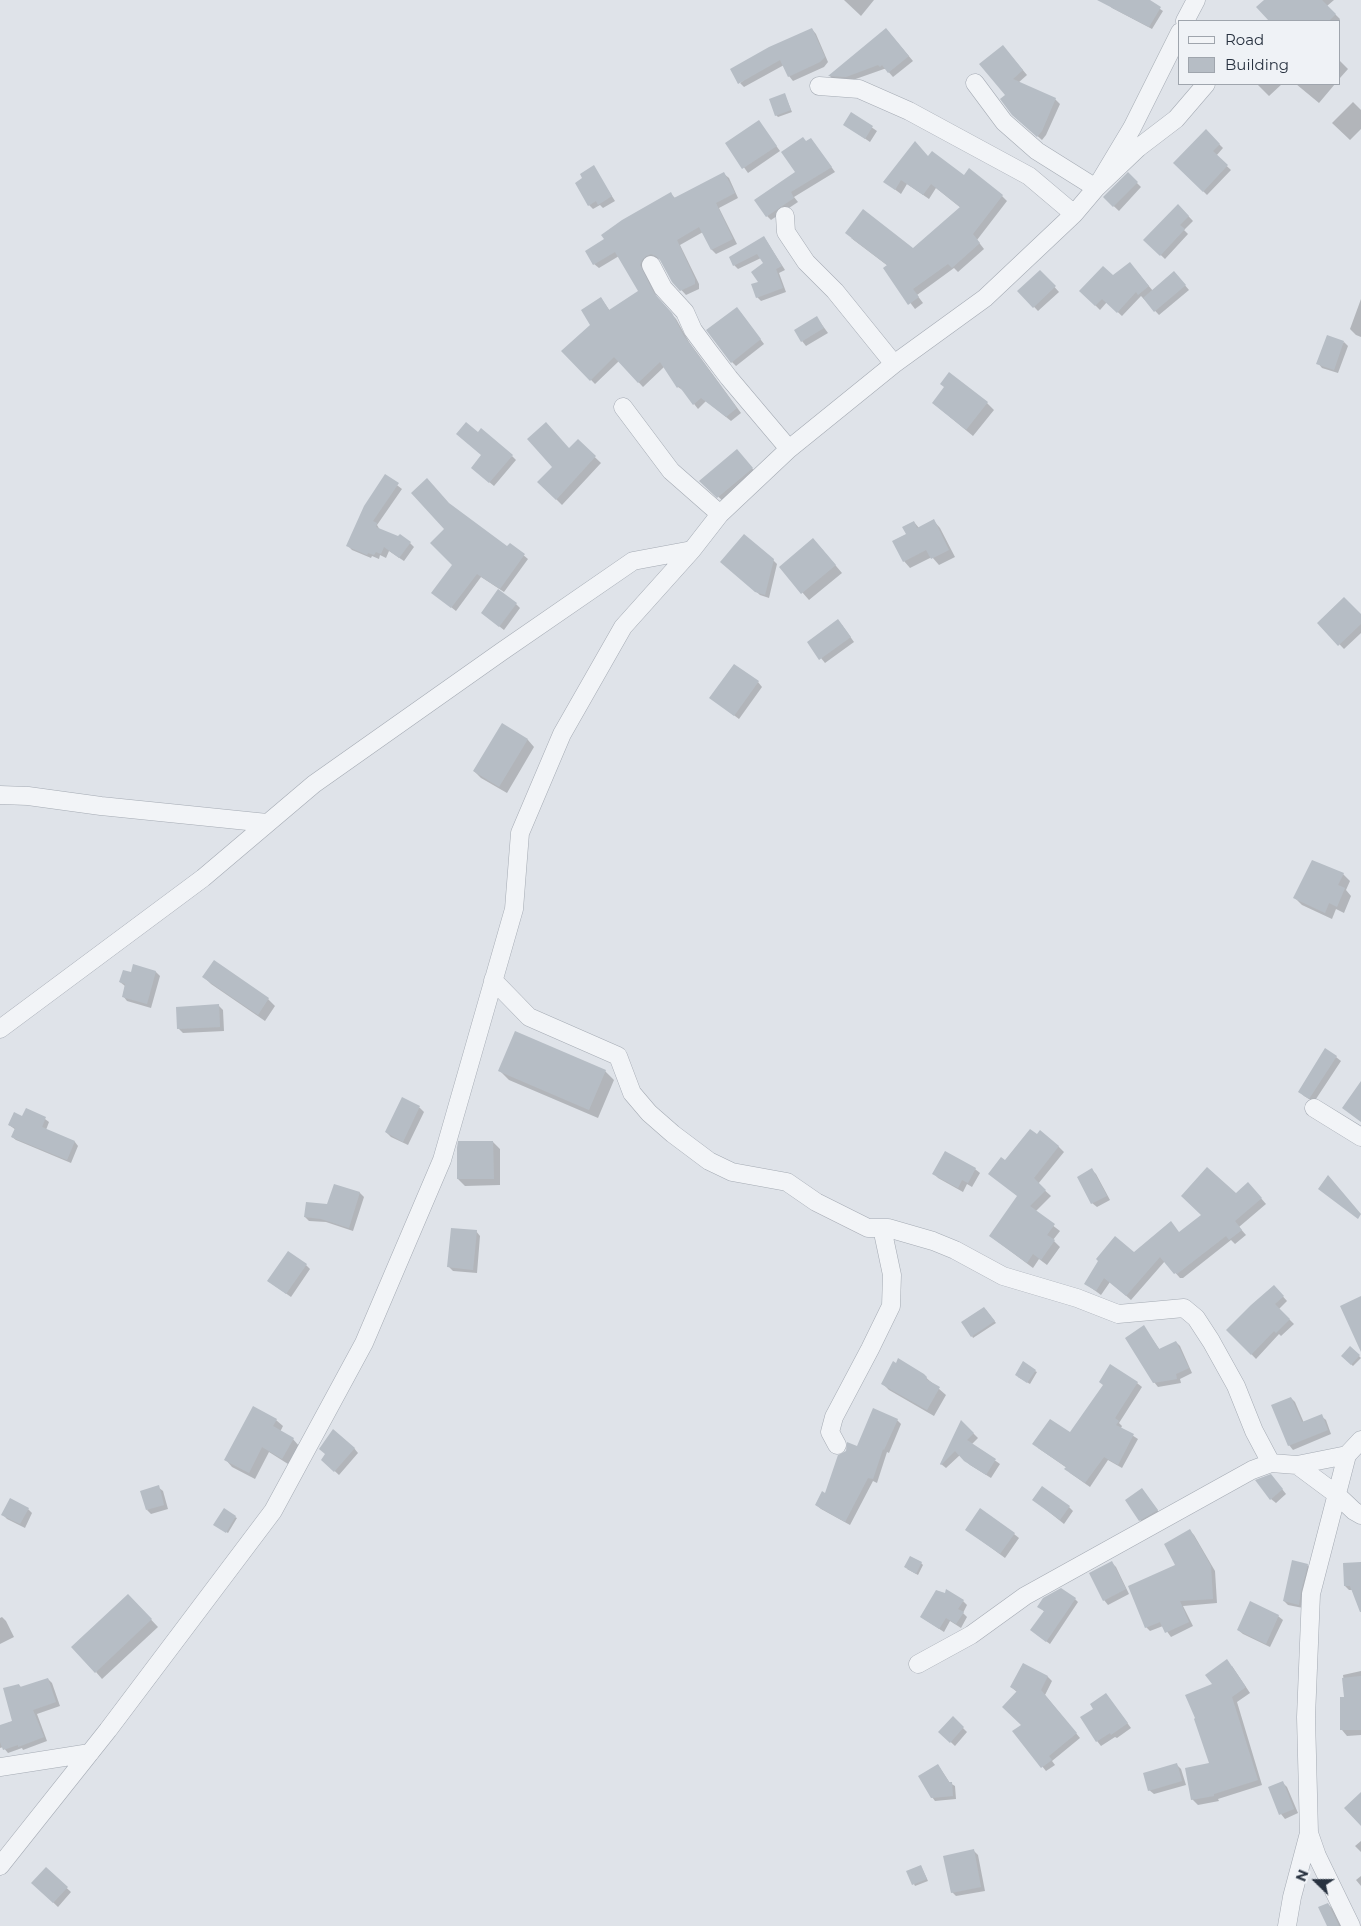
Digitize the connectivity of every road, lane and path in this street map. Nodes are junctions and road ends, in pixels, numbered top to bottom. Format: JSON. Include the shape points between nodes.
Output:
{"nodes":[{"id":1,"x":1196,"y":0,"type":"edge"},
{"id":2,"x":1186,"y":20,"type":"edge"},
{"id":3,"x":1178,"y":36,"type":"edge"},
{"id":4,"x":975,"y":84,"type":"dead end"},
{"id":5,"x":1205,"y":85,"type":"edge"},
{"id":6,"x":819,"y":86,"type":"dead end"},
{"id":7,"x":1096,"y":188,"type":"junction"},
{"id":8,"x":1074,"y":214,"type":"junction"},
{"id":9,"x":785,"y":216,"type":"dead end"},
{"id":10,"x":652,"y":265,"type":"dead end"},
{"id":11,"x":894,"y":364,"type":"junction"},
{"id":12,"x":624,"y":407,"type":"dead end"},
{"id":13,"x":789,"y":449,"type":"junction"},
{"id":14,"x":720,"y":514,"type":"junction"},
{"id":15,"x":692,"y":550,"type":"junction"},
{"id":16,"x":0,"y":795,"type":"edge"},
{"id":17,"x":267,"y":823,"type":"junction"},
{"id":18,"x":493,"y":980,"type":"junction"},
{"id":19,"x":0,"y":1029,"type":"edge"},
{"id":20,"x":1314,"y":1108,"type":"dead end"},
{"id":21,"x":1361,"y":1137,"type":"edge"},
{"id":22,"x":882,"y":1228,"type":"junction"},
{"id":23,"x":1361,"y":1440,"type":"edge"},
{"id":24,"x":836,"y":1446,"type":"dead end"},
{"id":25,"x":1347,"y":1455,"type":"junction"},
{"id":26,"x":1271,"y":1463,"type":"junction"},
{"id":27,"x":1297,"y":1465,"type":"junction"},
{"id":28,"x":1336,"y":1494,"type":"junction"},
{"id":29,"x":1361,"y":1515,"type":"edge"},
{"id":30,"x":918,"y":1664,"type":"dead end"},
{"id":31,"x":90,"y":1753,"type":"junction"},
{"id":32,"x":0,"y":1767,"type":"edge"},
{"id":33,"x":1309,"y":1833,"type":"junction"},
{"id":34,"x":0,"y":1866,"type":"edge"},
{"id":35,"x":1287,"y":1926,"type":"edge"},
{"id":36,"x":1351,"y":1926,"type":"edge"}],
"edges":[{"from":1,"to":2,"type":"street"},
{"from":3,"to":7,"type":"street","via":[[1132,128]]},
{"from":4,"to":7,"type":"street","via":[[1004,122],[1037,151]]},
{"from":5,"to":7,"type":"street","via":[[1176,119],[1138,148]]},
{"from":6,"to":8,"type":"street","via":[[860,89],[909,110],[1030,176]]},
{"from":7,"to":8,"type":"street"},
{"from":8,"to":11,"type":"street","via":[[985,298]]},
{"from":9,"to":11,"type":"street","via":[[786,232],[806,262],[835,291]]},
{"from":10,"to":13,"type":"street","via":[[663,288],[686,312],[693,330],[707,349]]},
{"from":11,"to":13,"type":"street"},
{"from":12,"to":14,"type":"street","via":[[670,471]]},
{"from":13,"to":14,"type":"street"},
{"from":14,"to":15,"type":"street"},
{"from":15,"to":17,"type":"street","via":[[633,561],[322,778]]},
{"from":15,"to":18,"type":"street","via":[[623,626],[562,734],[520,833],[514,909]]},
{"from":16,"to":17,"type":"street"},
{"from":17,"to":19,"type":"street","via":[[203,878]]},
{"from":18,"to":22,"type":"street","via":[[529,1017],[618,1056],[632,1094],[673,1134],[709,1161],[732,1172],[787,1182],[816,1202],[868,1228]]},
{"from":18,"to":31,"type":"street","via":[[442,1160],[364,1343],[273,1511]]},
{"from":20,"to":21,"type":"street"},
{"from":22,"to":24,"type":"street","via":[[892,1275],[890,1306],[834,1417],[830,1432]]},
{"from":22,"to":26,"type":"street","via":[[933,1241],[1002,1276],[1118,1314],[1184,1308],[1196,1318],[1216,1348]]},
{"from":23,"to":25,"type":"street"},
{"from":25,"to":27,"type":"street"},
{"from":25,"to":28,"type":"street"},
{"from":26,"to":27,"type":"street"},
{"from":26,"to":30,"type":"street","via":[[1252,1470],[1025,1596],[971,1635]]},
{"from":27,"to":28,"type":"street"},
{"from":28,"to":29,"type":"street"},
{"from":28,"to":33,"type":"street","via":[[1311,1594],[1306,1717]]},
{"from":31,"to":32,"type":"street"},
{"from":31,"to":34,"type":"street"},
{"from":33,"to":35,"type":"street"},
{"from":33,"to":36,"type":"street"}]}
